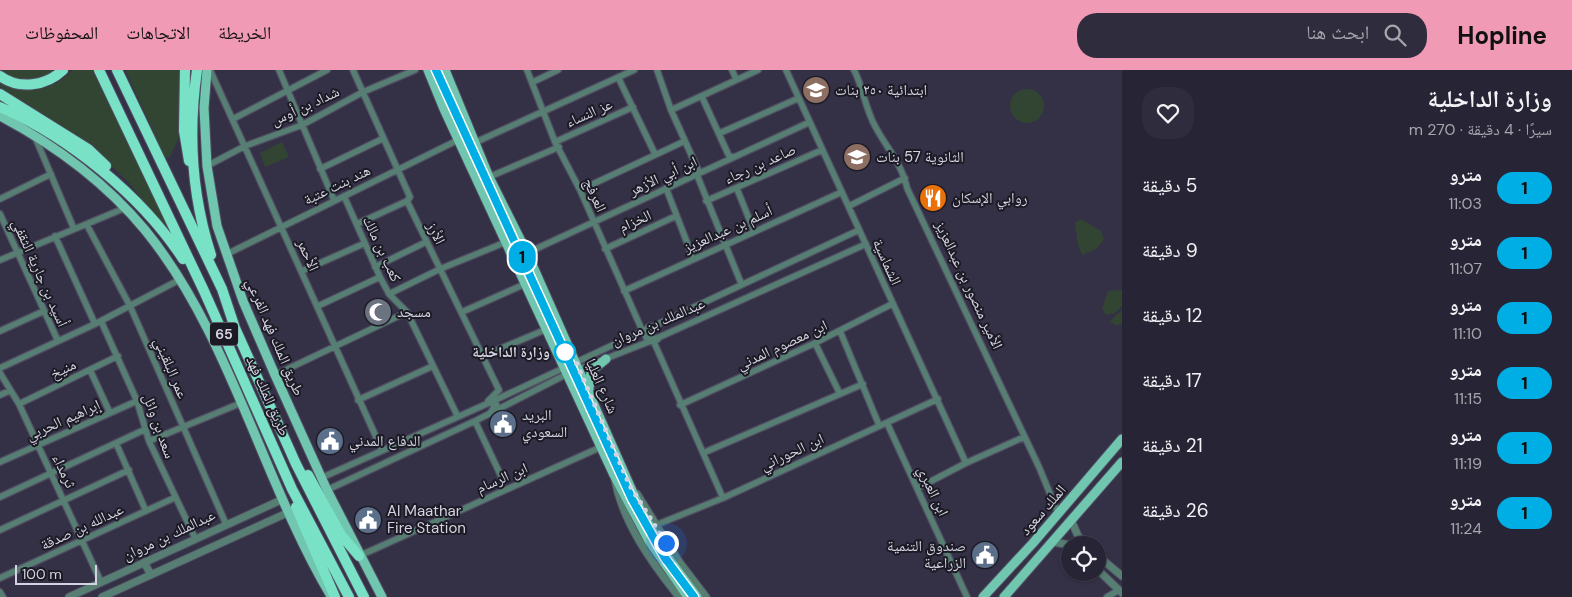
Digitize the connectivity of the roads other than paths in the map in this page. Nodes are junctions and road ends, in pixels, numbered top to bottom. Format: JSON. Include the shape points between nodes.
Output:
{"nodes":[{"id":1,"x":62,"y":70,"type":"edge"},
{"id":2,"x":99,"y":70,"type":"edge"},
{"id":3,"x":117,"y":70,"type":"edge"},
{"id":4,"x":185,"y":70,"type":"edge"},
{"id":5,"x":197,"y":70,"type":"edge"},
{"id":6,"x":208,"y":70,"type":"edge"},
{"id":7,"x":278,"y":70,"type":"edge"},
{"id":8,"x":327,"y":70,"type":"edge"},
{"id":9,"x":353,"y":70,"type":"edge"},
{"id":10,"x":414,"y":70,"type":"edge"},
{"id":11,"x":422,"y":70,"type":"edge"},
{"id":12,"x":428,"y":70,"type":"edge"},
{"id":13,"x":446,"y":70,"type":"edge"},
{"id":14,"x":527,"y":70,"type":"edge"},
{"id":15,"x":558,"y":70,"type":"edge"},
{"id":16,"x":634,"y":70,"type":"edge"},
{"id":17,"x":657,"y":70,"type":"edge"},
{"id":18,"x":732,"y":70,"type":"edge"},
{"id":19,"x":758,"y":70,"type":"edge"},
{"id":20,"x":786,"y":70,"type":"edge"},
{"id":21,"x":854,"y":70,"type":"edge"},
{"id":22,"x":0,"y":76,"type":"edge"},
{"id":23,"x":618,"y":77,"type":"junction"},
{"id":24,"x":736,"y":79,"type":"junction"},
{"id":25,"x":533,"y":82,"type":"junction"},
{"id":26,"x":288,"y":92,"type":"junction"},
{"id":27,"x":363,"y":92,"type":"junction"},
{"id":28,"x":4,"y":96,"type":"edge"},
{"id":29,"x":702,"y":97,"type":"junction"},
{"id":30,"x":799,"y":98,"type":"junction"},
{"id":31,"x":0,"y":107,"type":"edge"},
{"id":32,"x":633,"y":107,"type":"junction"},
{"id":33,"x":444,"y":109,"type":"junction"},
{"id":34,"x":670,"y":110,"type":"junction"},
{"id":35,"x":543,"y":112,"type":"junction"},
{"id":36,"x":0,"y":116,"type":"edge"},
{"id":37,"x":233,"y":119,"type":"junction"},
{"id":38,"x":810,"y":122,"type":"junction"},
{"id":39,"x":302,"y":125,"type":"junction"},
{"id":40,"x":720,"y":133,"type":"junction"},
{"id":41,"x":34,"y":136,"type":"junction"},
{"id":42,"x":382,"y":139,"type":"junction"},
{"id":43,"x":458,"y":140,"type":"junction"},
{"id":44,"x":684,"y":141,"type":"junction"},
{"id":45,"x":474,"y":143,"type":"junction"},
{"id":46,"x":557,"y":145,"type":"junction"},
{"id":47,"x":245,"y":146,"type":"junction"},
{"id":48,"x":822,"y":150,"type":"junction"},
{"id":49,"x":655,"y":154,"type":"junction"},
{"id":50,"x":734,"y":157,"type":"junction"},
{"id":51,"x":207,"y":166,"type":"junction"},
{"id":52,"x":398,"y":168,"type":"junction"},
{"id":53,"x":320,"y":169,"type":"junction"},
{"id":54,"x":51,"y":174,"type":"junction"},
{"id":55,"x":698,"y":174,"type":"junction"},
{"id":56,"x":489,"y":177,"type":"junction"},
{"id":57,"x":905,"y":178,"type":"junction"},
{"id":58,"x":194,"y":184,"type":"junction"},
{"id":59,"x":666,"y":188,"type":"junction"},
{"id":60,"x":737,"y":189,"type":"junction"},
{"id":61,"x":580,"y":190,"type":"junction"},
{"id":62,"x":842,"y":192,"type":"junction"},
{"id":63,"x":344,"y":196,"type":"junction"},
{"id":64,"x":0,"y":199,"type":"edge"},
{"id":65,"x":334,"y":200,"type":"junction"},
{"id":66,"x":407,"y":201,"type":"junction"},
{"id":67,"x":706,"y":201,"type":"junction"},
{"id":68,"x":849,"y":206,"type":"junction"},
{"id":69,"x":125,"y":208,"type":"junction"},
{"id":70,"x":0,"y":214,"type":"edge"},
{"id":71,"x":676,"y":216,"type":"junction"},
{"id":72,"x":594,"y":221,"type":"junction"},
{"id":73,"x":357,"y":224,"type":"junction"},
{"id":74,"x":87,"y":225,"type":"junction"},
{"id":75,"x":282,"y":226,"type":"junction"},
{"id":76,"x":161,"y":228,"type":"junction"},
{"id":77,"x":74,"y":229,"type":"junction"},
{"id":78,"x":859,"y":230,"type":"junction"},
{"id":79,"x":754,"y":231,"type":"junction"},
{"id":80,"x":55,"y":236,"type":"junction"},
{"id":81,"x":426,"y":242,"type":"junction"},
{"id":82,"x":506,"y":242,"type":"junction"},
{"id":83,"x":363,"y":244,"type":"junction"},
{"id":84,"x":725,"y":244,"type":"junction"},
{"id":85,"x":866,"y":244,"type":"junction"},
{"id":86,"x":605,"y":249,"type":"junction"},
{"id":87,"x":17,"y":252,"type":"junction"},
{"id":88,"x":527,"y":253,"type":"junction"},
{"id":89,"x":227,"y":254,"type":"junction"},
{"id":90,"x":693,"y":258,"type":"junction"},
{"id":91,"x":0,"y":260,"type":"edge"},
{"id":92,"x":375,"y":267,"type":"junction"},
{"id":93,"x":440,"y":269,"type":"junction"},
{"id":94,"x":302,"y":271,"type":"junction"},
{"id":95,"x":380,"y":277,"type":"junction"},
{"id":96,"x":179,"y":280,"type":"junction"},
{"id":97,"x":741,"y":283,"type":"junction"},
{"id":98,"x":525,"y":284,"type":"junction"},
{"id":99,"x":222,"y":290,"type":"junction"},
{"id":100,"x":204,"y":291,"type":"junction"},
{"id":101,"x":624,"y":291,"type":"junction"},
{"id":102,"x":389,"y":294,"type":"junction"},
{"id":103,"x":892,"y":304,"type":"junction"},
{"id":104,"x":130,"y":306,"type":"junction"},
{"id":105,"x":318,"y":306,"type":"junction"},
{"id":106,"x":44,"y":311,"type":"junction"},
{"id":107,"x":407,"y":312,"type":"junction"},
{"id":108,"x":462,"y":312,"type":"junction"},
{"id":109,"x":101,"y":321,"type":"junction"},
{"id":110,"x":95,"y":324,"type":"junction"},
{"id":111,"x":646,"y":328,"type":"junction"},
{"id":112,"x":546,"y":329,"type":"junction"},
{"id":113,"x":0,"y":331,"type":"edge"},
{"id":114,"x":840,"y":331,"type":"junction"},
{"id":115,"x":655,"y":340,"type":"junction"},
{"id":116,"x":58,"y":341,"type":"junction"},
{"id":117,"x":815,"y":343,"type":"junction"},
{"id":118,"x":334,"y":347,"type":"junction"},
{"id":119,"x":118,"y":356,"type":"junction"},
{"id":120,"x":484,"y":356,"type":"junction"},
{"id":121,"x":606,"y":359,"type":"junction"},
{"id":122,"x":577,"y":365,"type":"junction"},
{"id":123,"x":433,"y":366,"type":"junction"},
{"id":124,"x":0,"y":368,"type":"edge"},
{"id":125,"x":90,"y":370,"type":"junction"},
{"id":126,"x":566,"y":370,"type":"junction"},
{"id":127,"x":0,"y":373,"type":"edge"},
{"id":128,"x":275,"y":375,"type":"junction"},
{"id":129,"x":863,"y":384,"type":"junction"},
{"id":130,"x":9,"y":391,"type":"junction"},
{"id":131,"x":590,"y":394,"type":"junction"},
{"id":132,"x":840,"y":394,"type":"junction"},
{"id":133,"x":0,"y":395,"type":"edge"},
{"id":134,"x":358,"y":400,"type":"junction"},
{"id":135,"x":938,"y":400,"type":"junction"},
{"id":136,"x":137,"y":401,"type":"junction"},
{"id":137,"x":489,"y":402,"type":"junction"},
{"id":138,"x":241,"y":403,"type":"junction"},
{"id":139,"x":19,"y":404,"type":"junction"},
{"id":140,"x":680,"y":405,"type":"junction"},
{"id":141,"x":110,"y":413,"type":"junction"},
{"id":142,"x":491,"y":413,"type":"junction"},
{"id":143,"x":457,"y":416,"type":"junction"},
{"id":144,"x":475,"y":421,"type":"junction"},
{"id":145,"x":887,"y":423,"type":"junction"},
{"id":146,"x":879,"y":425,"type":"junction"},
{"id":147,"x":182,"y":427,"type":"junction"},
{"id":148,"x":146,"y":430,"type":"junction"},
{"id":149,"x":1024,"y":437,"type":"junction"},
{"id":150,"x":1122,"y":439,"type":"edge"},
{"id":151,"x":149,"y":441,"type":"junction"},
{"id":152,"x":116,"y":443,"type":"junction"},
{"id":153,"x":38,"y":446,"type":"junction"},
{"id":154,"x":601,"y":447,"type":"junction"},
{"id":155,"x":382,"y":450,"type":"junction"},
{"id":156,"x":703,"y":454,"type":"junction"},
{"id":157,"x":0,"y":462,"type":"edge"},
{"id":158,"x":1122,"y":462,"type":"edge"},
{"id":159,"x":966,"y":463,"type":"junction"},
{"id":160,"x":296,"y":464,"type":"junction"},
{"id":161,"x":128,"y":470,"type":"junction"},
{"id":162,"x":51,"y":474,"type":"junction"},
{"id":163,"x":614,"y":475,"type":"junction"},
{"id":164,"x":321,"y":478,"type":"junction"},
{"id":165,"x":502,"y":478,"type":"dead end"},
{"id":166,"x":630,"y":486,"type":"junction"},
{"id":167,"x":918,"y":488,"type":"junction"},
{"id":168,"x":292,"y":489,"type":"junction"},
{"id":169,"x":327,"y":490,"type":"junction"},
{"id":170,"x":0,"y":497,"type":"edge"},
{"id":171,"x":174,"y":498,"type":"junction"},
{"id":172,"x":722,"y":498,"type":"junction"},
{"id":173,"x":63,"y":500,"type":"junction"},
{"id":174,"x":281,"y":500,"type":"junction"},
{"id":175,"x":146,"y":511,"type":"junction"},
{"id":176,"x":287,"y":513,"type":"junction"},
{"id":177,"x":1058,"y":513,"type":"junction"},
{"id":178,"x":1072,"y":522,"type":"junction"},
{"id":179,"x":226,"y":524,"type":"junction"},
{"id":180,"x":656,"y":525,"type":"junction"},
{"id":181,"x":0,"y":530,"type":"edge"},
{"id":182,"x":1078,"y":536,"type":"edge"},
{"id":183,"x":195,"y":538,"type":"junction"},
{"id":184,"x":82,"y":541,"type":"junction"},
{"id":185,"x":1053,"y":542,"type":"junction"},
{"id":186,"x":1061,"y":543,"type":"edge"},
{"id":187,"x":359,"y":556,"type":"junction"},
{"id":188,"x":144,"y":562,"type":"junction"},
{"id":189,"x":1106,"y":563,"type":"edge"},
{"id":190,"x":151,"y":575,"type":"junction"},
{"id":191,"x":1122,"y":576,"type":"edge"},
{"id":192,"x":0,"y":578,"type":"edge"},
{"id":193,"x":1106,"y":578,"type":"edge"},
{"id":194,"x":101,"y":582,"type":"junction"},
{"id":195,"x":0,"y":592,"type":"edge"},
{"id":196,"x":1121,"y":592,"type":"edge"},
{"id":197,"x":3,"y":597,"type":"edge"},
{"id":198,"x":69,"y":597,"type":"edge"},
{"id":199,"x":102,"y":597,"type":"edge"},
{"id":200,"x":333,"y":597,"type":"edge"},
{"id":201,"x":349,"y":597,"type":"edge"},
{"id":202,"x":364,"y":597,"type":"edge"},
{"id":203,"x":382,"y":597,"type":"edge"},
{"id":204,"x":679,"y":597,"type":"edge"},
{"id":205,"x":688,"y":597,"type":"edge"},
{"id":206,"x":697,"y":597,"type":"edge"},
{"id":207,"x":706,"y":597,"type":"edge"},
{"id":208,"x":967,"y":597,"type":"edge"},
{"id":209,"x":983,"y":597,"type":"edge"},
{"id":210,"x":1004,"y":597,"type":"edge"},
{"id":211,"x":1107,"y":597,"type":"edge"}],
"edges":[{"from":1,"to":22,"type":"highway","via":[[42,84],[32,85],[14,83]]},
{"from":2,"to":100,"type":"highway","name":"طريق الملك فهد","number":"65"},
{"from":3,"to":99,"type":"highway","name":"طريق الملك فهد","number":"65"},
{"from":4,"to":58,"type":"highway","via":[[184,131]]},
{"from":5,"to":58,"type":"highway","via":[[193,113]]},
{"from":6,"to":37,"type":"street","name":"الأحمر"},
{"from":6,"to":51,"type":"main road","name":"طريق الملك فهد الفرعي","via":[[204,108]]},
{"from":7,"to":26,"type":"street"},
{"from":8,"to":26,"type":"street"},
{"from":9,"to":27,"type":"street","name":"الأرز"},
{"from":10,"to":27,"type":"street","name":"شداد بن أوس"},
{"from":11,"to":33,"type":"main road"},
{"from":12,"to":33,"type":"main road","name":"شارع العليا"},
{"from":13,"to":45,"type":"main road","name":"شارع العليا"},
{"from":14,"to":25,"type":"street","name":"العرفج"},
{"from":15,"to":25,"type":"street"},
{"from":16,"to":23,"type":"street"},
{"from":17,"to":34,"type":"street"},
{"from":18,"to":24,"type":"street"},
{"from":19,"to":24,"type":"street"},
{"from":20,"to":30,"type":"street","name":"الشماسية"},
{"from":21,"to":57,"type":"street","name":"الأمير منصور بن عبدالعزيز","via":[[874,125],[890,147]]},
{"from":23,"to":32,"type":"street"},
{"from":23,"to":35,"type":"street"},
{"from":24,"to":29,"type":"street"},
{"from":25,"to":35,"type":"street","name":"العرفج"},
{"from":26,"to":37,"type":"street"},
{"from":26,"to":39,"type":"street"},
{"from":27,"to":39,"type":"street","name":"شداد بن أوس"},
{"from":27,"to":42,"type":"street","name":"الأرز"},
{"from":28,"to":76,"type":"highway","via":[[88,150],[123,183]]},
{"from":29,"to":34,"type":"street"},
{"from":29,"to":40,"type":"street"},
{"from":30,"to":38,"type":"street","name":"الشماسية"},
{"from":30,"to":40,"type":"street"},
{"from":31,"to":76,"type":"highway","via":[[19,115],[82,155]]},
{"from":32,"to":46,"type":"street","name":"عز النساء"},
{"from":32,"to":49,"type":"street"},
{"from":33,"to":43,"type":"main road","name":"شارع العليا"},
{"from":34,"to":44,"type":"street"},
{"from":35,"to":45,"type":"street"},
{"from":35,"to":46,"type":"street","name":"العرفج"},
{"from":36,"to":41,"type":"main road"},
{"from":37,"to":47,"type":"street","name":"الأحمر"},
{"from":38,"to":48,"type":"street","name":"الشماسية"},
{"from":38,"to":50,"type":"street","name":"ابن أبي الأزهر"},
{"from":39,"to":47,"type":"street","name":"شداد بن أوس"},
{"from":39,"to":53,"type":"street"},
{"from":40,"to":50,"type":"street","via":[[729,156]]},
{"from":41,"to":54,"type":"street"},
{"from":41,"to":69,"type":"main road","via":[[66,156]]},
{"from":42,"to":52,"type":"street","name":"الأرز"},
{"from":42,"to":53,"type":"street"},
{"from":43,"to":52,"type":"street","name":"هند بنت عتبة"},
{"from":43,"to":82,"type":"main road","name":"شارع العليا"},
{"from":44,"to":49,"type":"street"},
{"from":44,"to":55,"type":"street"},
{"from":45,"to":56,"type":"main road","name":"شارع العليا"},
{"from":46,"to":56,"type":"street","name":"عز النساء"},
{"from":46,"to":61,"type":"street","name":"العرفج"},
{"from":47,"to":51,"type":"street","name":"شداد بن أوس"},
{"from":47,"to":75,"type":"street","name":"الأحمر"},
{"from":48,"to":60,"type":"street","name":"صاعد بن رجاء"},
{"from":48,"to":62,"type":"street","name":"الشماسية"},
{"from":49,"to":61,"type":"street"},
{"from":50,"to":55,"type":"street","name":"ابن أبي الأزهر"},
{"from":51,"to":89,"type":"main road","name":"طريق الملك فهد الفرعي","via":[[217,226]]},
{"from":52,"to":63,"type":"street","name":"هند بنت عتبة"},
{"from":52,"to":66,"type":"street","name":"الأرز","via":[[410,197]]},
{"from":53,"to":65,"type":"street"},
{"from":54,"to":64,"type":"street"},
{"from":54,"to":77,"type":"street"},
{"from":55,"to":59,"type":"street","name":"ابن أبي الأزهر"},
{"from":55,"to":67,"type":"street"},
{"from":56,"to":88,"type":"main road","name":"شارع العليا"},
{"from":57,"to":68,"type":"street"},
{"from":57,"to":149,"type":"street","name":"الأمير منصور بن عبدالعزيز"},
{"from":58,"to":99,"type":"highway","via":[[208,247]]},
{"from":59,"to":71,"type":"street"},
{"from":59,"to":72,"type":"street","name":"ابن أبي الأزهر"},
{"from":60,"to":67,"type":"street","name":"صاعد بن رجاء"},
{"from":60,"to":79,"type":"street"},
{"from":61,"to":72,"type":"street","name":"العرفج"},
{"from":62,"to":68,"type":"street","name":"الشماسية"},
{"from":62,"to":79,"type":"street","name":"أسلم بن عبدالعزيز"},
{"from":63,"to":65,"type":"street","name":"هند بنت عتبة"},
{"from":63,"to":73,"type":"street","name":"كعب بن مالك"},
{"from":65,"to":75,"type":"street","name":"هند بنت عتبة"},
{"from":66,"to":73,"type":"street"},
{"from":66,"to":81,"type":"street","name":"الأرز"},
{"from":67,"to":84,"type":"street"},
{"from":68,"to":78,"type":"street","name":"الشماسية"},
{"from":69,"to":74,"type":"street"},
{"from":69,"to":96,"type":"main road","via":[[151,238]]},
{"from":70,"to":87,"type":"street","name":"أسيد بن جارية الثقفي"},
{"from":71,"to":86,"type":"street","name":"الخزام"},
{"from":71,"to":90,"type":"street"},
{"from":72,"to":86,"type":"street","name":"العرفج"},
{"from":72,"to":88,"type":"street","name":"ابن أبي الأزهر"},
{"from":73,"to":83,"type":"street","name":"كعب بن مالك"},
{"from":74,"to":77,"type":"street"},
{"from":74,"to":104,"type":"street","name":"عمر البلقيني"},
{"from":75,"to":89,"type":"street","name":"هند بنت عتبة"},
{"from":75,"to":94,"type":"street","name":"الأحمر"},
{"from":76,"to":100,"type":"highway"},
{"from":77,"to":80,"type":"street"},
{"from":78,"to":85,"type":"street","name":"الشماسية"},
{"from":78,"to":97,"type":"street","name":"عبدالملك بن مروان"},
{"from":79,"to":84,"type":"street","name":"أسلم بن عبدالعزيز"},
{"from":80,"to":87,"type":"street"},
{"from":80,"to":110,"type":"street"},
{"from":81,"to":92,"type":"street"},
{"from":81,"to":93,"type":"street","name":"الأرز"},
{"from":82,"to":93,"type":"street"},
{"from":82,"to":98,"type":"main road","name":"شارع العليا"},
{"from":83,"to":92,"type":"street","name":"كعب بن مالك"},
{"from":83,"to":94,"type":"street"},
{"from":84,"to":90,"type":"street","name":"أسلم بن عبدالعزيز"},
{"from":84,"to":97,"type":"street"},
{"from":85,"to":103,"type":"street","name":"الشماسية"},
{"from":85,"to":115,"type":"street","name":"عبدالملك بن مروان"},
{"from":86,"to":101,"type":"street","name":"العرفج"},
{"from":87,"to":91,"type":"street"},
{"from":87,"to":106,"type":"street","name":"أسيد بن جارية الثقفي"},
{"from":88,"to":122,"type":"main road","name":"شارع العليا"},
{"from":89,"to":128,"type":"main road","name":"طريق الملك فهد الفرعي","via":[[242,301]]},
{"from":90,"to":101,"type":"street","name":"أسلم بن عبدالعزيز"},
{"from":92,"to":95,"type":"street","name":"كعب بن مالك"},
{"from":93,"to":102,"type":"street"},
{"from":93,"to":108,"type":"street","name":"الأرز"},
{"from":94,"to":105,"type":"street","name":"الأحمر"},
{"from":95,"to":102,"type":"street","name":"كعب بن مالك"},
{"from":95,"to":105,"type":"street"},
{"from":96,"to":104,"type":"street"},
{"from":96,"to":138,"type":"main road","via":[[192,300]]},
{"from":97,"to":111,"type":"street","name":"عبدالملك بن مروان"},
{"from":98,"to":108,"type":"street"},
{"from":98,"to":112,"type":"main road","name":"شارع العليا"},
{"from":99,"to":160,"type":"highway","name":"طريق الملك فهد","number":"65"},
{"from":100,"to":168,"type":"highway","name":"طريق الملك فهد","number":"65"},
{"from":101,"to":111,"type":"street","name":"العرفج"},
{"from":102,"to":107,"type":"street","name":"كعب بن مالك"},
{"from":103,"to":114,"type":"street","name":"ابن معصوم المدني"},
{"from":103,"to":135,"type":"street","name":"الشماسية"},
{"from":104,"to":109,"type":"street"},
{"from":104,"to":147,"type":"street","name":"عمر البلقيني"},
{"from":105,"to":118,"type":"street","name":"الأحمر"},
{"from":106,"to":113,"type":"street"},
{"from":106,"to":116,"type":"street","name":"أسيد بن جارية الثقفي"},
{"from":107,"to":118,"type":"street"},
{"from":107,"to":123,"type":"street","name":"كعب بن مالك"},
{"from":108,"to":120,"type":"street","name":"الأرز"},
{"from":109,"to":110,"type":"street"},
{"from":109,"to":119,"type":"street","name":"سعد بن وائل"},
{"from":110,"to":116,"type":"street"},
{"from":111,"to":115,"type":"street","via":[[648,338]]},
{"from":111,"to":122,"type":"street","name":"عبدالملك بن مروان"},
{"from":112,"to":120,"type":"street"},
{"from":112,"to":126,"type":"main road","name":"شارع العليا"},
{"from":114,"to":117,"type":"street","name":"ابن معصوم المدني"},
{"from":114,"to":129,"type":"street"},
{"from":115,"to":121,"type":"street","name":"عبدالملك بن مروان"},
{"from":115,"to":140,"type":"street"},
{"from":116,"to":124,"type":"street"},
{"from":117,"to":132,"type":"street"},
{"from":117,"to":140,"type":"street","name":"ابن معصوم المدني"},
{"from":118,"to":128,"type":"street"},
{"from":118,"to":134,"type":"street","name":"الأحمر"},
{"from":119,"to":125,"type":"street","name":"منيخ"},
{"from":119,"to":136,"type":"street","name":"سعد بن وائل"},
{"from":120,"to":137,"type":"street","name":"الأرز","via":[[499,390]]},
{"from":121,"to":122,"type":"street","name":"عبدالملك بن مروان"},
{"from":121,"to":131,"type":"main road","via":[[591,371],[588,379]]},
{"from":122,"to":126,"type":"street","name":"عبدالملك بن مروان"},
{"from":122,"to":131,"type":"main road","name":"شارع العليا"},
{"from":123,"to":134,"type":"street"},
{"from":123,"to":143,"type":"street","name":"كعب بن مالك"},
{"from":125,"to":139,"type":"street","name":"منيخ"},
{"from":125,"to":141,"type":"street"},
{"from":126,"to":137,"type":"street","name":"عبدالملك بن مروان"},
{"from":126,"to":142,"type":"street","name":"عبدالملك بن مروان"},
{"from":126,"to":154,"type":"main road","name":"شارع العليا"},
{"from":127,"to":130,"type":"street","name":"ثرمداء"},
{"from":128,"to":164,"type":"main road","name":"طريق الملك فهد الفرعي"},
{"from":129,"to":132,"type":"street"},
{"from":129,"to":146,"type":"street"},
{"from":130,"to":133,"type":"street"},
{"from":130,"to":139,"type":"street","name":"ثرمداء"},
{"from":131,"to":166,"type":"main road","name":"شارع العليا"},
{"from":132,"to":156,"type":"street"},
{"from":134,"to":155,"type":"street","name":"الأحمر"},
{"from":135,"to":145,"type":"street","name":"ابن الحوراني"},
{"from":135,"to":159,"type":"street","name":"الشماسية"},
{"from":136,"to":141,"type":"street","name":"إبراهيم الحربي"},
{"from":136,"to":148,"type":"street","name":"سعد بن وائل"},
{"from":137,"to":142,"type":"street","via":[[496,405]]},
{"from":137,"to":143,"type":"street","name":"عبدالملك بن مروان"},
{"from":138,"to":147,"type":"street"},
{"from":138,"to":174,"type":"main road"},
{"from":139,"to":153,"type":"street","name":"ثرمداء"},
{"from":140,"to":156,"type":"street"},
{"from":141,"to":153,"type":"street","name":"إبراهيم الحربي"},
{"from":142,"to":144,"type":"street","name":"عبدالملك بن مروان"},
{"from":143,"to":155,"type":"street","name":"عبدالملك بن مروان"},
{"from":144,"to":165,"type":"street"},
{"from":144,"to":169,"type":"street","name":"عبدالملك بن مروان"},
{"from":145,"to":146,"type":"street","name":"ابن الحوراني"},
{"from":145,"to":167,"type":"street","name":"ابن العبري"},
{"from":146,"to":172,"type":"street","name":"ابن الحوراني"},
{"from":147,"to":151,"type":"street"},
{"from":147,"to":179,"type":"street","name":"عمر البلقيني"},
{"from":148,"to":151,"type":"street","name":"سعد بن وائل"},
{"from":148,"to":152,"type":"street"},
{"from":149,"to":159,"type":"street"},
{"from":149,"to":177,"type":"street","name":"الأمير منصور بن عبدالعزيز"},
{"from":150,"to":177,"type":"main road","name":"الملك سعود"},
{"from":151,"to":171,"type":"street","name":"سعد بن وائل"},
{"from":152,"to":161,"type":"street"},
{"from":152,"to":162,"type":"street"},
{"from":153,"to":157,"type":"street","name":"إبراهيم الحربي"},
{"from":153,"to":162,"type":"street","name":"ثرمداء"},
{"from":154,"to":163,"type":"main road","name":"شارع العليا"},
{"from":154,"to":187,"type":"street","name":"ابن الرسام"},
{"from":155,"to":164,"type":"street","name":"عبدالملك بن مروان"},
{"from":156,"to":172,"type":"street"},
{"from":158,"to":178,"type":"main road","name":"الملك سعود"},
{"from":159,"to":167,"type":"street"},
{"from":160,"to":187,"type":"highway","via":[[307,472],[341,534]]},
{"from":160,"to":202,"type":"highway","name":"طريق الملك فهد","number":"65"},
{"from":161,"to":173,"type":"street"},
{"from":161,"to":175,"type":"street"},
{"from":162,"to":170,"type":"street"},
{"from":162,"to":173,"type":"street","name":"ثرمداء"},
{"from":163,"to":204,"type":"street","via":[[629,520]]},
{"from":163,"to":205,"type":"main road","name":"شارع العليا","via":[[649,541]]},
{"from":164,"to":169,"type":"main road","name":"طريق الملك فهد الفرعي"},
{"from":166,"to":180,"type":"street"},
{"from":166,"to":206,"type":"main road","name":"شارع العليا","via":[[650,528]]},
{"from":167,"to":208,"type":"street","name":"ابن العبري"},
{"from":168,"to":200,"type":"highway","via":[[295,506]]},
{"from":168,"to":201,"type":"highway","name":"طريق الملك فهد","number":"65"},
{"from":169,"to":187,"type":"main road","name":"طريق الملك فهد الفرعي"},
{"from":171,"to":175,"type":"street","name":"عبدالله بن صدقة"},
{"from":171,"to":183,"type":"street","name":"سعد بن وائل"},
{"from":172,"to":180,"type":"street","name":"ابن الحوراني"},
{"from":173,"to":181,"type":"street"},
{"from":173,"to":184,"type":"street","name":"ثرمداء"},
{"from":174,"to":176,"type":"main road"},
{"from":174,"to":179,"type":"street","name":"عبدالملك بن مروان"},
{"from":175,"to":184,"type":"street","name":"عبدالله بن صدقة"},
{"from":176,"to":190,"type":"street","name":"عبدالملك بن مروان"},
{"from":176,"to":200,"type":"main road"},
{"from":177,"to":209,"type":"main road","name":"الملك سعود"},
{"from":178,"to":182,"type":"street"},
{"from":178,"to":185,"type":"main road","name":"الملك سعود"},
{"from":179,"to":183,"type":"street","name":"عبدالملك بن مروان"},
{"from":180,"to":207,"type":"street"},
{"from":183,"to":188,"type":"street","name":"عبدالملك بن مروان"},
{"from":184,"to":192,"type":"street","name":"عبدالله بن صدقة"},
{"from":184,"to":194,"type":"street","name":"ثرمداء"},
{"from":185,"to":186,"type":"street"},
{"from":185,"to":210,"type":"main road","name":"الملك سعود"},
{"from":187,"to":203,"type":"main road","name":"طريق الملك فهد الفرعي"},
{"from":188,"to":190,"type":"street"},
{"from":188,"to":194,"type":"street","name":"عبدالملك بن مروان"},
{"from":189,"to":191,"type":"street"},
{"from":190,"to":199,"type":"street","name":"عبدالملك بن مروان"},
{"from":193,"to":196,"type":"street"},
{"from":194,"to":198,"type":"street","name":"عبدالملك بن مروان"},
{"from":195,"to":197,"type":"street"},
{"from":196,"to":211,"type":"street"}]}
